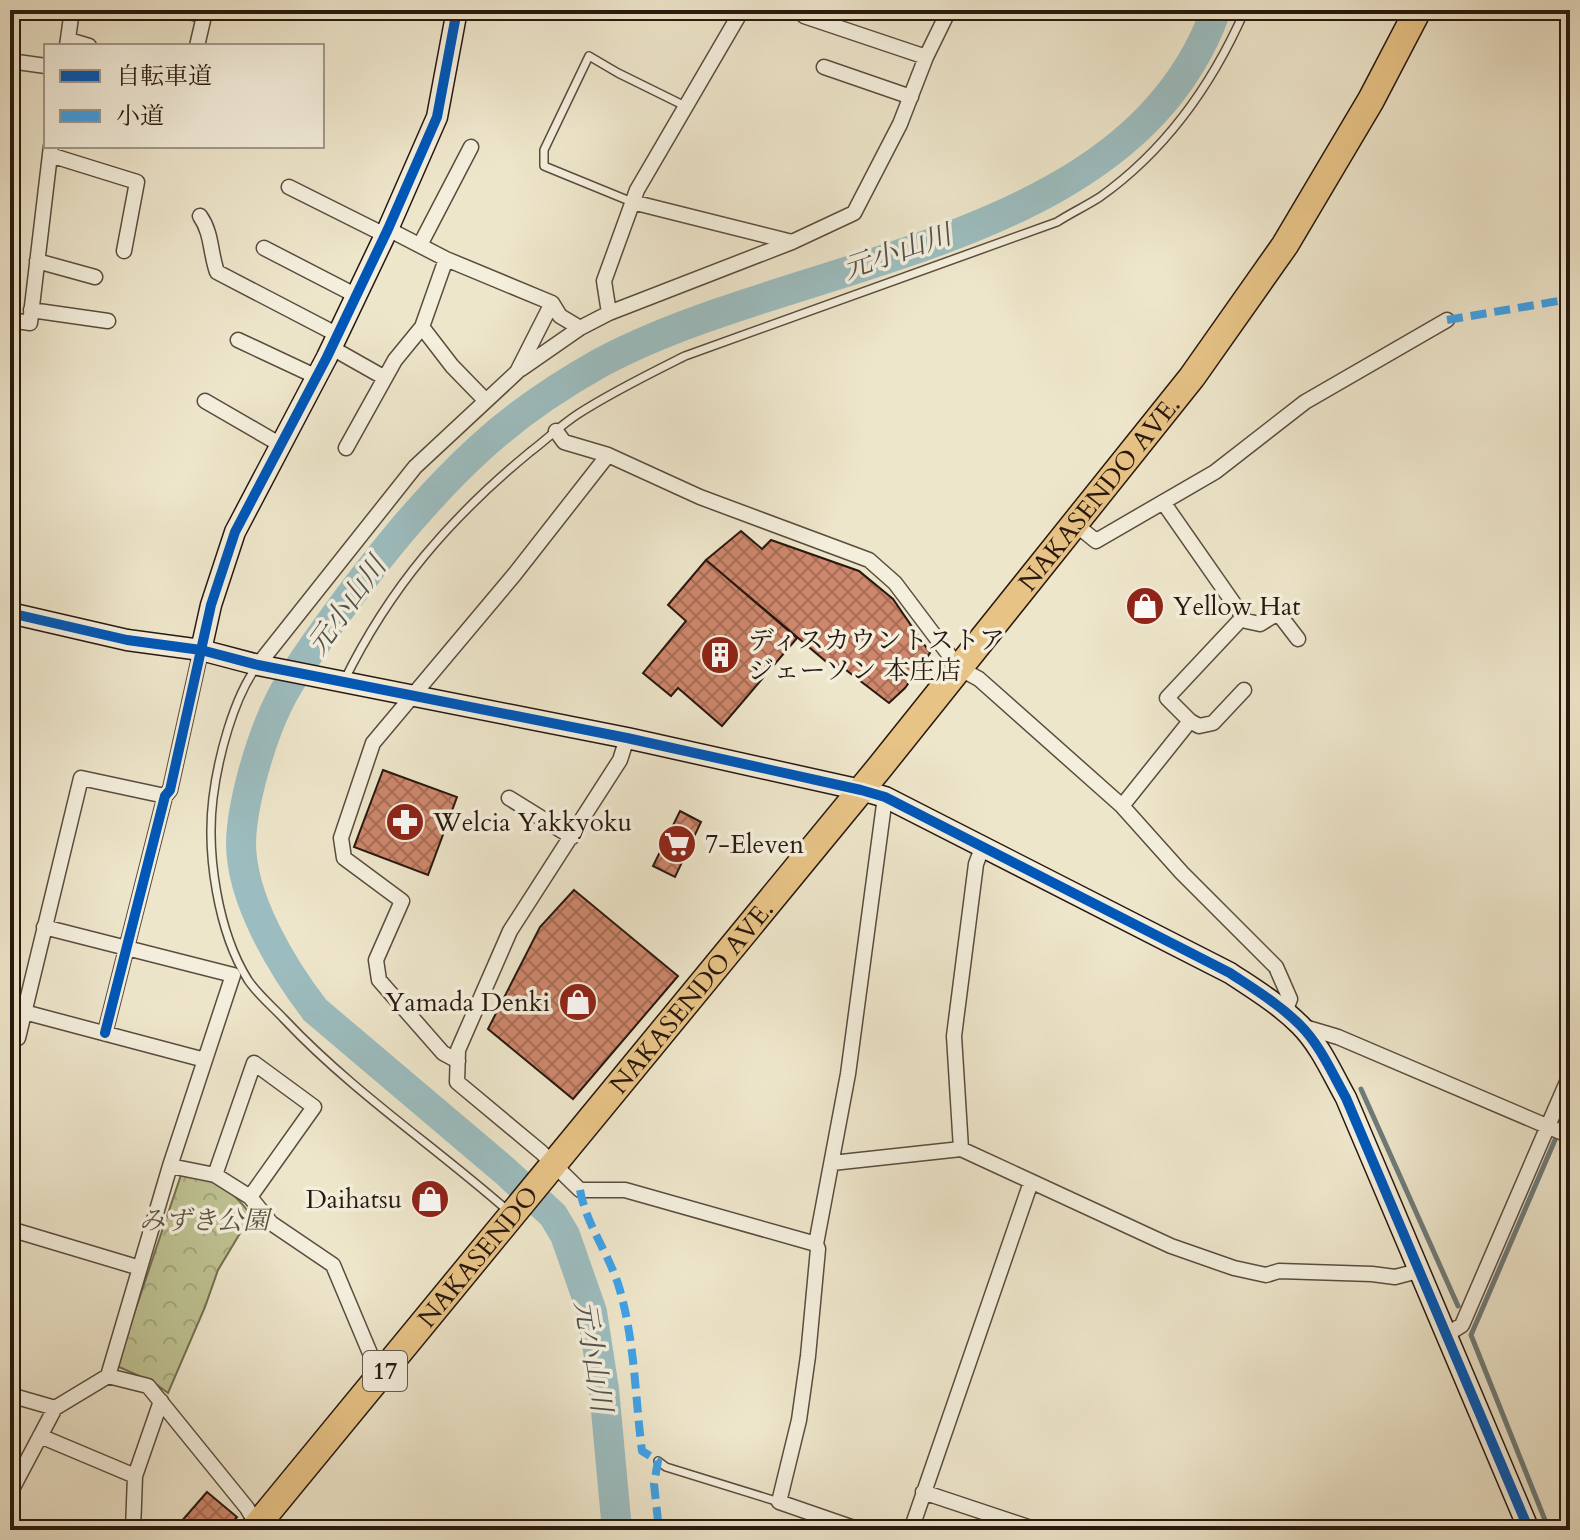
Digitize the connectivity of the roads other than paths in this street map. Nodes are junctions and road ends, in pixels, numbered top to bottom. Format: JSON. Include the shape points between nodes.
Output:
{"nodes":[{"id":1,"x":72,"y":10,"type":"edge"},
{"id":2,"x":184,"y":10,"type":"edge"},
{"id":3,"x":457,"y":10,"type":"edge"},
{"id":4,"x":742,"y":10,"type":"edge"},
{"id":5,"x":806,"y":10,"type":"edge"},
{"id":6,"x":949,"y":10,"type":"edge"},
{"id":7,"x":1245,"y":10,"type":"edge"},
{"id":8,"x":1418,"y":10,"type":"edge"},
{"id":9,"x":68,"y":43,"type":"edge"},
{"id":10,"x":197,"y":44,"type":"edge"},
{"id":11,"x":926,"y":57,"type":"junction"},
{"id":12,"x":10,"y":61,"type":"edge"},
{"id":13,"x":44,"y":66,"type":"edge"},
{"id":14,"x":824,"y":67,"type":"dead end"},
{"id":15,"x":911,"y":97,"type":"junction"},
{"id":16,"x":687,"y":107,"type":"junction"},
{"id":17,"x":471,"y":147,"type":"dead end"},
{"id":18,"x":50,"y":151,"type":"edge"},
{"id":19,"x":289,"y":187,"type":"dead end"},
{"id":20,"x":632,"y":202,"type":"junction"},
{"id":21,"x":200,"y":216,"type":"dead end"},
{"id":22,"x":387,"y":232,"type":"junction"},
{"id":23,"x":792,"y":242,"type":"junction"},
{"id":24,"x":420,"y":245,"type":"junction"},
{"id":25,"x":264,"y":248,"type":"dead end"},
{"id":26,"x":124,"y":251,"type":"dead end"},
{"id":27,"x":446,"y":259,"type":"junction"},
{"id":28,"x":37,"y":261,"type":"junction"},
{"id":29,"x":95,"y":277,"type":"dead end"},
{"id":30,"x":357,"y":296,"type":"junction"},
{"id":31,"x":552,"y":303,"type":"junction"},
{"id":32,"x":31,"y":310,"type":"junction"},
{"id":33,"x":609,"y":313,"type":"junction"},
{"id":34,"x":10,"y":320,"type":"edge"},
{"id":35,"x":1447,"y":320,"type":"dead end"},
{"id":36,"x":108,"y":321,"type":"dead end"},
{"id":37,"x":422,"y":327,"type":"junction"},
{"id":38,"x":580,"y":328,"type":"junction"},
{"id":39,"x":238,"y":340,"type":"dead end"},
{"id":40,"x":335,"y":342,"type":"junction"},
{"id":41,"x":517,"y":372,"type":"junction"},
{"id":42,"x":317,"y":377,"type":"junction"},
{"id":43,"x":385,"y":378,"type":"junction"},
{"id":44,"x":205,"y":401,"type":"dead end"},
{"id":45,"x":486,"y":401,"type":"junction"},
{"id":46,"x":556,"y":431,"type":"junction"},
{"id":47,"x":281,"y":445,"type":"junction"},
{"id":48,"x":346,"y":448,"type":"dead end"},
{"id":49,"x":608,"y":455,"type":"junction"},
{"id":50,"x":1163,"y":502,"type":"junction"},
{"id":51,"x":1075,"y":524,"type":"junction"},
{"id":52,"x":10,"y":613,"type":"edge"},
{"id":53,"x":1243,"y":617,"type":"junction"},
{"id":54,"x":1298,"y":639,"type":"dead end"},
{"id":55,"x":201,"y":650,"type":"junction"},
{"id":56,"x":262,"y":666,"type":"junction"},
{"id":57,"x":959,"y":668,"type":"junction"},
{"id":58,"x":338,"y":680,"type":"junction"},
{"id":59,"x":1244,"y":690,"type":"dead end"},
{"id":60,"x":413,"y":694,"type":"junction"},
{"id":61,"x":1190,"y":721,"type":"junction"},
{"id":62,"x":627,"y":738,"type":"junction"},
{"id":63,"x":873,"y":793,"type":"junction"},
{"id":64,"x":165,"y":796,"type":"junction"},
{"id":65,"x":509,"y":798,"type":"dead end"},
{"id":66,"x":1122,"y":806,"type":"junction"},
{"id":67,"x":572,"y":837,"type":"junction"},
{"id":68,"x":982,"y":848,"type":"junction"},
{"id":69,"x":44,"y":927,"type":"junction"},
{"id":70,"x":126,"y":948,"type":"junction"},
{"id":71,"x":24,"y":1012,"type":"junction"},
{"id":72,"x":1285,"y":1012,"type":"junction"},
{"id":73,"x":1301,"y":1026,"type":"junction"},
{"id":74,"x":105,"y":1033,"type":"junction"},
{"id":75,"x":18,"y":1038,"type":"dead end"},
{"id":76,"x":205,"y":1060,"type":"junction"},
{"id":77,"x":458,"y":1061,"type":"junction"},
{"id":78,"x":1570,"y":1075,"type":"edge"},
{"id":79,"x":1548,"y":1126,"type":"junction"},
{"id":80,"x":1570,"y":1136,"type":"edge"},
{"id":81,"x":961,"y":1149,"type":"junction"},
{"id":82,"x":832,"y":1163,"type":"junction"},
{"id":83,"x":170,"y":1166,"type":"junction"},
{"id":84,"x":552,"y":1167,"type":"junction"},
{"id":85,"x":215,"y":1175,"type":"junction"},
{"id":86,"x":1031,"y":1182,"type":"junction"},
{"id":87,"x":250,"y":1197,"type":"junction"},
{"id":88,"x":514,"y":1213,"type":"junction"},
{"id":89,"x":10,"y":1229,"type":"edge"},
{"id":90,"x":816,"y":1244,"type":"junction"},
{"id":91,"x":140,"y":1268,"type":"junction"},
{"id":92,"x":1418,"y":1271,"type":"junction"},
{"id":93,"x":1446,"y":1335,"type":"junction"},
{"id":94,"x":108,"y":1376,"type":"junction"},
{"id":95,"x":380,"y":1377,"type":"junction"},
{"id":96,"x":10,"y":1395,"type":"edge"},
{"id":97,"x":161,"y":1401,"type":"junction"},
{"id":98,"x":55,"y":1408,"type":"junction"},
{"id":99,"x":40,"y":1436,"type":"junction"},
{"id":100,"x":658,"y":1461,"type":"dead end"},
{"id":101,"x":135,"y":1476,"type":"junction"},
{"id":102,"x":11,"y":1486,"type":"edge"},
{"id":103,"x":923,"y":1492,"type":"junction"},
{"id":104,"x":779,"y":1502,"type":"junction"},
{"id":105,"x":255,"y":1528,"type":"edge"},
{"id":106,"x":133,"y":1530,"type":"edge"},
{"id":107,"x":860,"y":1530,"type":"edge"},
{"id":108,"x":911,"y":1530,"type":"edge"},
{"id":109,"x":1037,"y":1530,"type":"edge"},
{"id":110,"x":1529,"y":1530,"type":"edge"}],
"edges":[{"from":1,"to":9,"type":"street"},
{"from":2,"to":10,"type":"street","via":[[204,16]]},
{"from":3,"to":22,"type":"street","via":[[437,117]]},
{"from":4,"to":16,"type":"street"},
{"from":5,"to":11,"type":"street","via":[[804,16]]},
{"from":6,"to":11,"type":"street"},
{"from":7,"to":46,"type":"lane","via":[[1221,62],[1185,115],[1099,197],[1057,222],[685,356],[628,384]]},
{"from":8,"to":51,"type":"highway","name":"NAKASENDO AVE.","number":"17","via":[[1285,245],[1192,377]]},
{"from":11,"to":15,"type":"street"},
{"from":12,"to":13,"type":"street"},
{"from":14,"to":15,"type":"street"},
{"from":15,"to":23,"type":"street","via":[[854,213]]},
{"from":16,"to":20,"type":"street"},
{"from":16,"to":20,"type":"lane","via":[[589,56],[544,150],[544,166]]},
{"from":17,"to":24,"type":"street"},
{"from":18,"to":26,"type":"street","via":[[137,182]]},
{"from":18,"to":28,"type":"street"},
{"from":19,"to":22,"type":"street"},
{"from":20,"to":23,"type":"street"},
{"from":20,"to":33,"type":"street","via":[[604,281]]},
{"from":21,"to":40,"type":"street","via":[[210,230],[217,272]]},
{"from":22,"to":24,"type":"street"},
{"from":22,"to":30,"type":"street"},
{"from":23,"to":33,"type":"street"},
{"from":24,"to":27,"type":"street"},
{"from":25,"to":30,"type":"street"},
{"from":27,"to":31,"type":"street"},
{"from":27,"to":37,"type":"street"},
{"from":28,"to":29,"type":"street"},
{"from":28,"to":32,"type":"street"},
{"from":30,"to":40,"type":"street"},
{"from":31,"to":38,"type":"street","via":[[560,316]]},
{"from":31,"to":41,"type":"street"},
{"from":32,"to":34,"type":"street","via":[[30,323]]},
{"from":32,"to":36,"type":"street"},
{"from":33,"to":38,"type":"street"},
{"from":35,"to":50,"type":"street","via":[[1305,402],[1215,472]]},
{"from":37,"to":43,"type":"street"},
{"from":37,"to":45,"type":"street"},
{"from":38,"to":41,"type":"street"},
{"from":39,"to":42,"type":"street"},
{"from":40,"to":42,"type":"street"},
{"from":40,"to":43,"type":"street"},
{"from":41,"to":45,"type":"street"},
{"from":42,"to":47,"type":"street"},
{"from":43,"to":48,"type":"street"},
{"from":44,"to":47,"type":"street"},
{"from":45,"to":56,"type":"street","via":[[415,467]]},
{"from":46,"to":49,"type":"street","via":[[564,442]]},
{"from":46,"to":58,"type":"lane","via":[[443,532]]},
{"from":47,"to":55,"type":"street","via":[[235,532]]},
{"from":49,"to":57,"type":"street","via":[[700,497],[869,560],[895,583]]},
{"from":49,"to":60,"type":"street"},
{"from":50,"to":51,"type":"street","via":[[1096,541]]},
{"from":50,"to":53,"type":"street"},
{"from":51,"to":57,"type":"highway","name":"NAKASENDO AVE.","number":"17"},
{"from":52,"to":55,"type":"street","via":[[127,640]]},
{"from":53,"to":54,"type":"street","via":[[1260,624],[1278,613]]},
{"from":53,"to":61,"type":"street","via":[[1167,698]]},
{"from":55,"to":56,"type":"street"},
{"from":55,"to":64,"type":"street"},
{"from":56,"to":58,"type":"street"},
{"from":56,"to":88,"type":"lane","via":[[244,683],[216,773],[209,828],[219,901],[233,952],[250,983],[316,1052]]},
{"from":57,"to":63,"type":"highway","name":"NAKASENDO AVE.","number":"17"},
{"from":57,"to":66,"type":"street","via":[[979,679]]},
{"from":58,"to":60,"type":"street"},
{"from":59,"to":61,"type":"street","via":[[1213,723],[1199,726]]},
{"from":60,"to":62,"type":"street"},
{"from":60,"to":77,"type":"street","via":[[373,743],[341,838],[344,858],[402,901],[376,960],[379,980],[443,1053]]},
{"from":61,"to":66,"type":"street"},
{"from":62,"to":63,"type":"street"},
{"from":62,"to":67,"type":"street","via":[[620,760]]},
{"from":63,"to":68,"type":"street"},
{"from":63,"to":82,"type":"street","via":[[848,1074]]},
{"from":63,"to":84,"type":"highway","name":"NAKASENDO AVE.","number":"17"},
{"from":64,"to":69,"type":"street","via":[[81,778]]},
{"from":64,"to":70,"type":"street"},
{"from":65,"to":67,"type":"street"},
{"from":66,"to":72,"type":"street","via":[[1276,967],[1290,999]]},
{"from":67,"to":77,"type":"street","via":[[510,931],[458,1050]]},
{"from":68,"to":72,"type":"street","via":[[1230,973]]},
{"from":68,"to":81,"type":"street","via":[[954,1036]]},
{"from":69,"to":70,"type":"street"},
{"from":69,"to":71,"type":"street"},
{"from":70,"to":74,"type":"street"},
{"from":70,"to":76,"type":"street","via":[[233,975]]},
{"from":71,"to":74,"type":"street"},
{"from":71,"to":75,"type":"street"},
{"from":72,"to":73,"type":"street"},
{"from":73,"to":79,"type":"street"},
{"from":73,"to":92,"type":"street","via":[[1346,1098]]},
{"from":74,"to":76,"type":"street"},
{"from":76,"to":83,"type":"street"},
{"from":77,"to":84,"type":"street","via":[[457,1082]]},
{"from":78,"to":79,"type":"street"},
{"from":79,"to":80,"type":"street"},
{"from":79,"to":93,"type":"street","via":[[1462,1325]]},
{"from":81,"to":82,"type":"street"},
{"from":81,"to":86,"type":"street"},
{"from":82,"to":90,"type":"street"},
{"from":83,"to":85,"type":"street"},
{"from":83,"to":91,"type":"street"},
{"from":84,"to":88,"type":"highway","name":"NAKASENDO","number":"17"},
{"from":84,"to":90,"type":"street","via":[[580,1190],[625,1190]]},
{"from":85,"to":87,"type":"street"},
{"from":85,"to":87,"type":"street","via":[[254,1063],[314,1107]]},
{"from":86,"to":92,"type":"street","via":[[1171,1246],[1234,1268],[1266,1275],[1279,1271],[1395,1277]]},
{"from":86,"to":103,"type":"street"},
{"from":87,"to":95,"type":"street","via":[[271,1223],[333,1265]]},
{"from":88,"to":95,"type":"highway","name":"NAKASENDO","number":"17"},
{"from":89,"to":91,"type":"street"},
{"from":90,"to":104,"type":"street","via":[[799,1420]]},
{"from":91,"to":94,"type":"street"},
{"from":92,"to":93,"type":"street"},
{"from":93,"to":110,"type":"street"},
{"from":94,"to":97,"type":"street","via":[[148,1386]]},
{"from":94,"to":98,"type":"street"},
{"from":95,"to":105,"type":"highway","name":"NAKASENDO","number":"17"},
{"from":96,"to":98,"type":"street"},
{"from":97,"to":101,"type":"street"},
{"from":97,"to":105,"type":"street","via":[[247,1508]]},
{"from":98,"to":99,"type":"street"},
{"from":99,"to":101,"type":"street"},
{"from":99,"to":102,"type":"street"},
{"from":100,"to":104,"type":"lane"},
{"from":101,"to":106,"type":"street"},
{"from":103,"to":108,"type":"street"},
{"from":103,"to":109,"type":"street"},
{"from":104,"to":107,"type":"street"}]}
